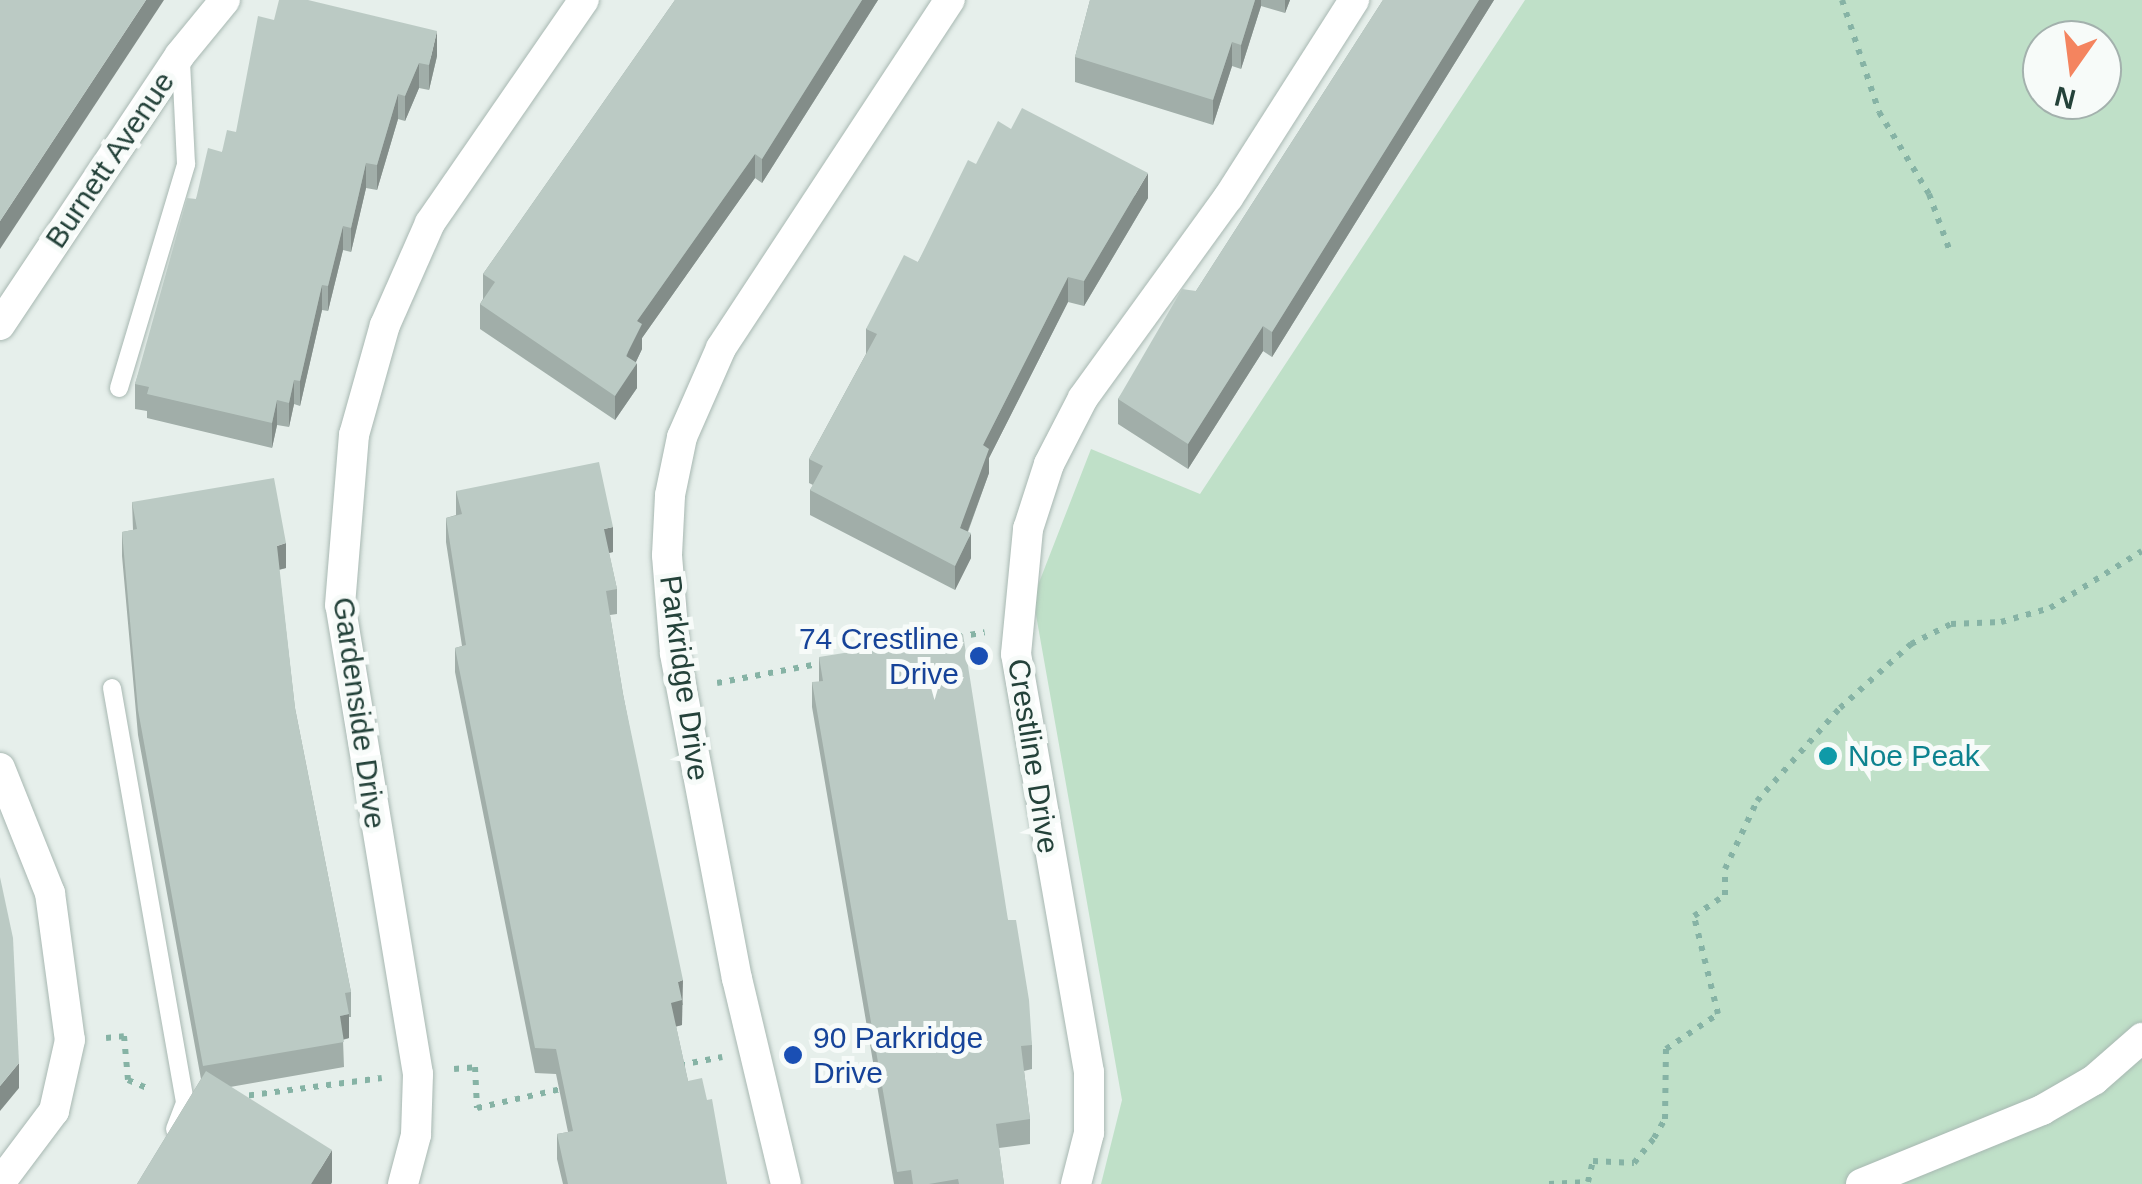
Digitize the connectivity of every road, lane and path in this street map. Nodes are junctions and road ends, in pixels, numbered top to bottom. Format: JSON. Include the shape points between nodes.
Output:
{"nodes":[{"id":1,"x":226,"y":0,"type":"edge"},
{"id":2,"x":584,"y":0,"type":"edge"},
{"id":3,"x":950,"y":0,"type":"edge"},
{"id":4,"x":1354,"y":0,"type":"edge"},
{"id":5,"x":1842,"y":0,"type":"edge"},
{"id":6,"x":180,"y":54,"type":"junction"},
{"id":7,"x":1951,"y":254,"type":"dead end"},
{"id":8,"x":0,"y":325,"type":"edge"},
{"id":9,"x":119,"y":388,"type":"dead end"},
{"id":10,"x":2142,"y":551,"type":"edge"},
{"id":11,"x":1015,"y":626,"type":"junction"},
{"id":12,"x":937,"y":641,"type":"edge"},
{"id":13,"x":838,"y":660,"type":"edge"},
{"id":14,"x":112,"y":688,"type":"dead end"},
{"id":15,"x":682,"y":690,"type":"junction"},
{"id":16,"x":0,"y":768,"type":"edge"},
{"id":17,"x":2142,"y":1038,"type":"edge"},
{"id":18,"x":166,"y":1142,"type":"edge"},
{"id":19,"x":0,"y":1183,"type":"edge"},
{"id":20,"x":402,"y":1184,"type":"edge"},
{"id":21,"x":786,"y":1184,"type":"edge"},
{"id":22,"x":1076,"y":1184,"type":"edge"},
{"id":23,"x":1548,"y":1184,"type":"edge"},
{"id":24,"x":1861,"y":1184,"type":"edge"}],
"edges":[{"from":1,"to":6,"type":"street","name":"Burnett Avenue"},
{"from":2,"to":20,"type":"street","name":"Gardenside Drive","via":[[430,223],[385,325],[354,435],[340,605],[418,1074],[416,1135]]},
{"from":3,"to":15,"type":"street","name":"Parkridge Drive","via":[[736,322],[694,406],[675,466],[668,525],[670,619]]},
{"from":4,"to":11,"type":"street","name":"Crestline Drive","via":[[1238,183],[1065,430],[1028,529]]},
{"from":5,"to":7,"type":"path","via":[[1879,112],[1929,194]]},
{"from":6,"to":8,"type":"street","name":"Burnett Avenue"},
{"from":6,"to":9,"type":"lane","via":[[186,164]]},
{"from":10,"to":23,"type":"path","via":[[2050,608],[2001,622],[1951,624],[1875,671],[1757,802],[1726,870],[1725,895],[1694,916],[1718,1014],[1666,1048],[1660,1060],[1665,1119],[1634,1163],[1592,1161],[1588,1182]]},
{"from":11,"to":12,"type":"path"},
{"from":11,"to":22,"type":"street","name":"Crestline Drive","via":[[1023,721],[1088,1072],[1089,1133]]},
{"from":13,"to":15,"type":"path"},
{"from":14,"to":18,"type":"lane","via":[[185,1103]]},
{"from":15,"to":21,"type":"street","name":"Parkridge Drive","via":[[736,979]]},
{"from":16,"to":19,"type":"street","via":[[50,893],[70,1040],[54,1111]]},
{"from":17,"to":24,"type":"street","via":[[2055,1104]]}]}
